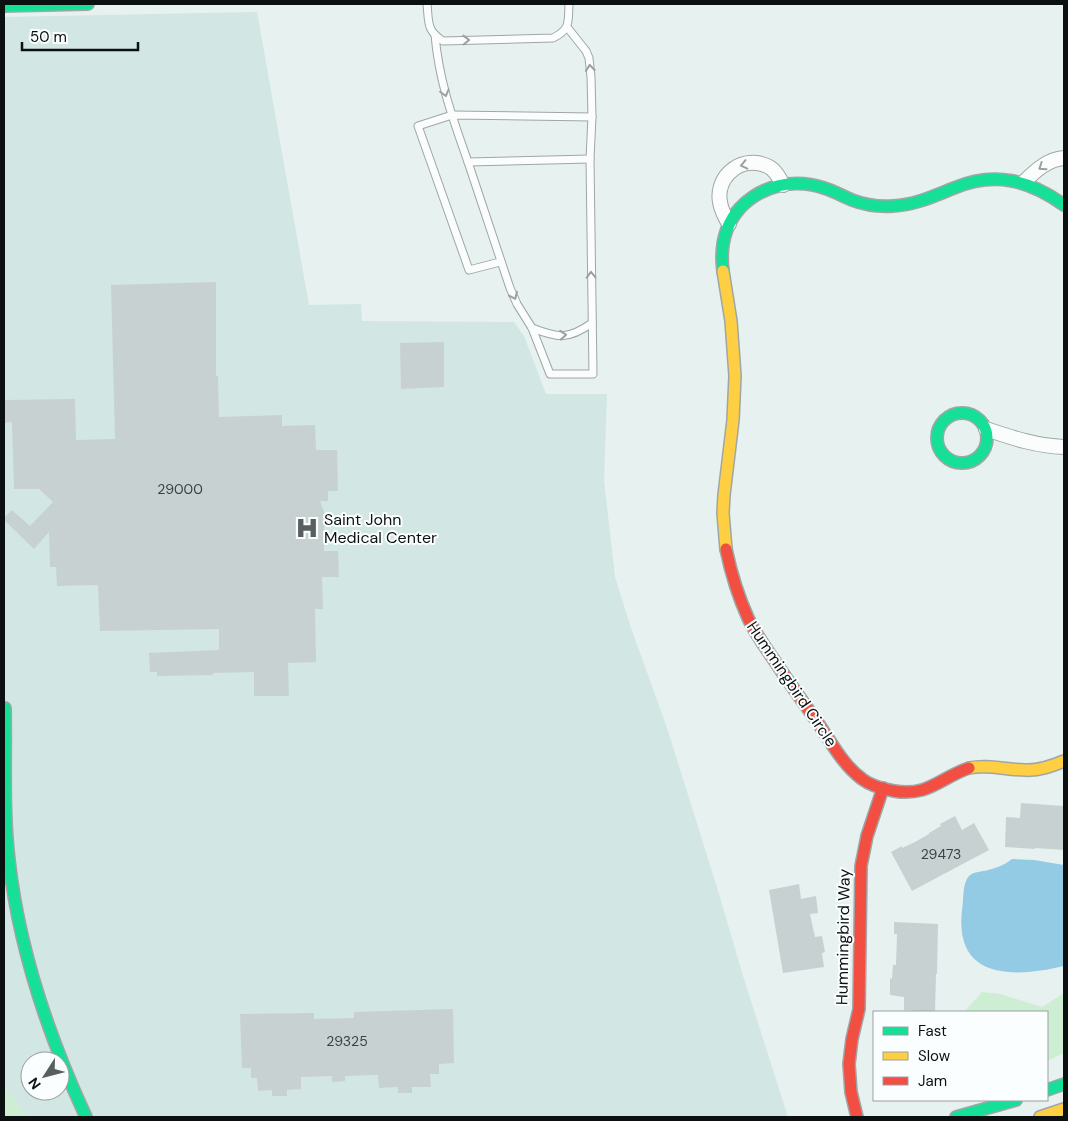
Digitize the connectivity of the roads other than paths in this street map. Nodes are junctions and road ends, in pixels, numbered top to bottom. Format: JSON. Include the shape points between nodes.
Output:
{"nodes":[{"id":1,"x":88,"y":4,"type":"edge"},
{"id":2,"x":428,"y":4,"type":"edge"},
{"id":3,"x":569,"y":4,"type":"edge"},
{"id":4,"x":4,"y":6,"type":"edge"},
{"id":5,"x":567,"y":27,"type":"junction"},
{"id":6,"x":435,"y":35,"type":"junction"},
{"id":7,"x":452,"y":115,"type":"junction"},
{"id":8,"x":592,"y":116,"type":"junction"},
{"id":9,"x":1064,"y":158,"type":"edge"},
{"id":10,"x":590,"y":159,"type":"junction"},
{"id":11,"x":468,"y":162,"type":"junction"},
{"id":12,"x":1024,"y":182,"type":"junction"},
{"id":13,"x":783,"y":185,"type":"junction"},
{"id":14,"x":1064,"y":205,"type":"edge"},
{"id":15,"x":729,"y":224,"type":"junction"},
{"id":16,"x":500,"y":262,"type":"junction"},
{"id":17,"x":592,"y":324,"type":"junction"},
{"id":18,"x":532,"y":328,"type":"junction"},
{"id":19,"x":986,"y":429,"type":"junction"},
{"id":20,"x":1064,"y":447,"type":"edge"},
{"id":21,"x":4,"y":709,"type":"edge"},
{"id":22,"x":1064,"y":761,"type":"edge"},
{"id":23,"x":883,"y":788,"type":"junction"},
{"id":24,"x":1064,"y":1084,"type":"edge"},
{"id":25,"x":1048,"y":1090,"type":"edge"},
{"id":26,"x":1012,"y":1101,"type":"edge"},
{"id":27,"x":1064,"y":1109,"type":"edge"},
{"id":28,"x":86,"y":1117,"type":"edge"},
{"id":29,"x":857,"y":1117,"type":"edge"},
{"id":30,"x":956,"y":1117,"type":"edge"},
{"id":31,"x":1040,"y":1117,"type":"edge"}],
"edges":[{"from":1,"to":4,"type":"street"},
{"from":2,"to":6,"type":"lane","via":[[430,28]]},
{"from":3,"to":5,"type":"lane"},
{"from":6,"to":5,"type":"lane","one_way":true,"via":[[443,41],[553,38]]},
{"from":8,"to":5,"type":"lane","one_way":true,"via":[[589,58]]},
{"from":6,"to":7,"type":"lane","one_way":true,"via":[[441,79]]},
{"from":7,"to":8,"type":"lane"},
{"from":7,"to":11,"type":"lane"},
{"from":7,"to":16,"type":"lane","via":[[418,126],[469,270]]},
{"from":8,"to":10,"type":"lane"},
{"from":9,"to":12,"type":"street","one_way":true,"via":[[1047,164]]},
{"from":10,"to":11,"type":"lane"},
{"from":17,"to":10,"type":"lane","one_way":true},
{"from":11,"to":16,"type":"lane"},
{"from":12,"to":13,"type":"street","name":"Hummingbird Circle","via":[[1004,179],[973,181],[919,202],[886,207],[862,203],[815,184]]},
{"from":12,"to":14,"type":"street","name":"Hummingbird Circle"},
{"from":13,"to":15,"type":"street","name":"Hummingbird Circle","via":[[751,199]]},
{"from":13,"to":15,"type":"street","one_way":true,"via":[[774,170],[763,164],[747,163],[734,168],[724,180],[719,196]]},
{"from":15,"to":23,"type":"street","name":"Hummingbird Circle","via":[[721,255],[734,358],[733,426],[723,497],[731,572],[751,625],[832,744],[864,780]]},
{"from":16,"to":18,"type":"lane","one_way":true},
{"from":18,"to":17,"type":"lane","one_way":true,"via":[[558,336],[576,333]]},
{"from":17,"to":18,"type":"lane","via":[[592,374],[550,374]]},
{"from":19,"to":19,"type":"street","via":[[979,419],[963,412],[941,424],[937,441],[950,460],[966,463],[985,450]]},
{"from":19,"to":20,"type":"street","via":[[1030,443]]},
{"from":21,"to":28,"type":"street","via":[[6,826],[17,912],[45,1018]]},
{"from":22,"to":23,"type":"street","name":"Hummingbird Circle","via":[[1046,769],[1026,771],[973,767],[916,792]]},
{"from":23,"to":29,"type":"street","name":"Hummingbird Way","via":[[860,866],[859,1009],[849,1064]]},
{"from":24,"to":25,"type":"street"},
{"from":26,"to":30,"type":"street"},
{"from":27,"to":31,"type":"street"}]}
